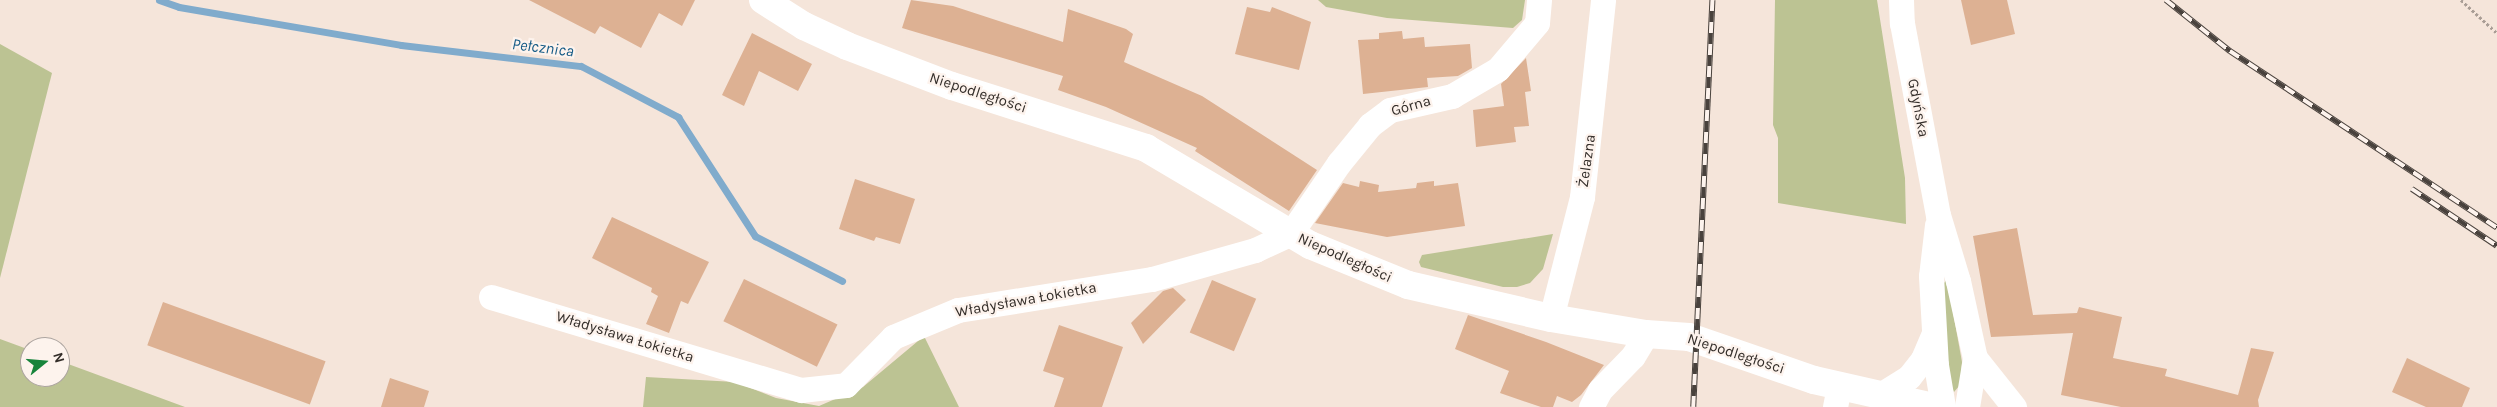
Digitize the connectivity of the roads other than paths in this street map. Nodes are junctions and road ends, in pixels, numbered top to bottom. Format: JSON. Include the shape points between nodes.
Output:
{"nodes":[{"id":1,"x":763,"y":0,"type":"edge"},
{"id":2,"x":1539,"y":0,"type":"edge"},
{"id":3,"x":1603,"y":0,"type":"edge"},
{"id":4,"x":1901,"y":0,"type":"edge"},
{"id":5,"x":1938,"y":215,"type":"junction"},
{"id":6,"x":1291,"y":233,"type":"junction"},
{"id":7,"x":491,"y":297,"type":"dead end"},
{"id":8,"x":1551,"y":318,"type":"junction"},
{"id":9,"x":1934,"y":333,"type":"junction"},
{"id":10,"x":1646,"y":334,"type":"junction"},
{"id":11,"x":1975,"y":358,"type":"junction"},
{"id":12,"x":1880,"y":395,"type":"junction"},
{"id":13,"x":1837,"y":397,"type":"edge"},
{"id":14,"x":1591,"y":407,"type":"edge"},
{"id":15,"x":1934,"y":407,"type":"edge"},
{"id":16,"x":1943,"y":407,"type":"edge"},
{"id":17,"x":1967,"y":407,"type":"edge"},
{"id":18,"x":2014,"y":407,"type":"edge"}],
"edges":[{"from":1,"to":6,"type":"main road","name":"Niepodległości","via":[[804,26],[847,46],[952,86],[1146,148]]},
{"from":2,"to":6,"type":"street","name":"Górna","via":[[1537,24],[1498,69],[1452,96],[1390,110],[1370,125],[1339,163]]},
{"from":3,"to":8,"type":"street","name":"Żelazna","via":[[1582,197]]},
{"from":4,"to":5,"type":"street","name":"Gdyńska","via":[[1902,23]]},
{"from":5,"to":9,"type":"street","name":"Gdyńska","via":[[1931,276]]},
{"from":5,"to":11,"type":"street","name":"Gdyńska","via":[[1958,281]]},
{"from":6,"to":7,"type":"street","name":"Władysława Łokietka","via":[[1255,250],[1152,279],[958,310],[893,337],[846,385],[801,390]]},
{"from":6,"to":8,"type":"main road","name":"Niepodległości","via":[[1318,249],[1408,285]]},
{"from":8,"to":10,"type":"main road","name":"Niepodległości"},
{"from":9,"to":12,"type":"street","name":"Gdyńska","via":[[1923,359],[1909,377]]},
{"from":9,"to":16,"type":"street","name":"Gdyńska"},
{"from":10,"to":13,"type":"main road","name":"Niepodległości","via":[[1689,337]]},
{"from":10,"to":14,"type":"street","via":[[1633,356],[1600,390]]},
{"from":11,"to":17,"type":"street","name":"Gdyńska"},
{"from":11,"to":18,"type":"street","name":"Gdyńska"},
{"from":12,"to":13,"type":"main road","name":"Niepodległości"},
{"from":12,"to":15,"type":"main road","name":"Niepodległości"}]}
